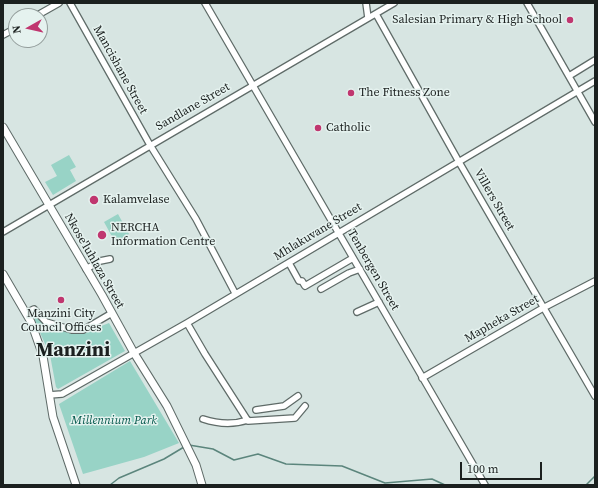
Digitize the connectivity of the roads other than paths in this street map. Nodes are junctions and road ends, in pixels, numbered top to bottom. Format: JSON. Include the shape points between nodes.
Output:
{"nodes":[{"id":1,"x":58,"y":3,"type":"edge"},
{"id":2,"x":70,"y":3,"type":"edge"},
{"id":3,"x":205,"y":3,"type":"edge"},
{"id":4,"x":366,"y":3,"type":"edge"},
{"id":5,"x":394,"y":3,"type":"edge"},
{"id":6,"x":527,"y":3,"type":"edge"},
{"id":7,"x":48,"y":9,"type":"edge"},
{"id":8,"x":376,"y":14,"type":"junction"},
{"id":9,"x":368,"y":18,"type":"junction"},
{"id":10,"x":595,"y":60,"type":"edge"},
{"id":11,"x":569,"y":76,"type":"junction"},
{"id":12,"x":595,"y":81,"type":"edge"},
{"id":13,"x":252,"y":86,"type":"junction"},
{"id":14,"x":578,"y":91,"type":"junction"},
{"id":15,"x":595,"y":122,"type":"edge"},
{"id":16,"x":3,"y":127,"type":"edge"},
{"id":17,"x":150,"y":145,"type":"junction"},
{"id":18,"x":459,"y":162,"type":"junction"},
{"id":19,"x":49,"y":205,"type":"junction"},
{"id":20,"x":3,"y":232,"type":"edge"},
{"id":21,"x":339,"y":232,"type":"junction"},
{"id":22,"x":353,"y":258,"type":"junction"},
{"id":23,"x":110,"y":259,"type":"dead end"},
{"id":24,"x":289,"y":262,"type":"junction"},
{"id":25,"x":86,"y":269,"type":"junction"},
{"id":26,"x":360,"y":270,"type":"junction"},
{"id":27,"x":3,"y":274,"type":"edge"},
{"id":28,"x":595,"y":281,"type":"edge"},
{"id":29,"x":321,"y":289,"type":"dead end"},
{"id":30,"x":235,"y":293,"type":"junction"},
{"id":31,"x":379,"y":302,"type":"junction"},
{"id":32,"x":543,"y":308,"type":"junction"},
{"id":33,"x":357,"y":312,"type":"dead end"},
{"id":34,"x":26,"y":313,"type":"junction"},
{"id":35,"x":112,"y":313,"type":"junction"},
{"id":36,"x":187,"y":323,"type":"junction"},
{"id":37,"x":134,"y":353,"type":"junction"},
{"id":38,"x":422,"y":378,"type":"junction"},
{"id":39,"x":49,"y":395,"type":"junction"},
{"id":40,"x":298,"y":396,"type":"dead end"},
{"id":41,"x":595,"y":396,"type":"edge"},
{"id":42,"x":304,"y":406,"type":"dead end"},
{"id":43,"x":256,"y":410,"type":"dead end"},
{"id":44,"x":203,"y":419,"type":"dead end"},
{"id":45,"x":248,"y":420,"type":"junction"},
{"id":46,"x":75,"y":483,"type":"edge"},
{"id":47,"x":484,"y":483,"type":"edge"},
{"id":48,"x":202,"y":485,"type":"edge"}],
"edges":[{"from":1,"to":7,"type":"street"},
{"from":2,"to":17,"type":"street","name":"Mancishane Street"},
{"from":3,"to":13,"type":"street","name":"Tenbergen Street"},
{"from":4,"to":9,"type":"street"},
{"from":5,"to":8,"type":"street","name":"Sandlane Street"},
{"from":6,"to":11,"type":"street"},
{"from":8,"to":9,"type":"street","name":"Sandlane Street"},
{"from":8,"to":18,"type":"street","name":"Villers Street"},
{"from":9,"to":13,"type":"street","name":"Sandlane Street"},
{"from":10,"to":11,"type":"street"},
{"from":11,"to":14,"type":"street"},
{"from":12,"to":14,"type":"street","name":"Mhlakuvane Street"},
{"from":13,"to":17,"type":"street","name":"Sandlane Street"},
{"from":13,"to":21,"type":"street","name":"Tenbergen Street"},
{"from":14,"to":15,"type":"street"},
{"from":14,"to":18,"type":"street","name":"Mhlakuvane Street"},
{"from":16,"to":19,"type":"main road","name":"Nkose'luhlaza Street"},
{"from":17,"to":19,"type":"street","name":"Sandlane Street"},
{"from":17,"to":30,"type":"street","name":"Mancishane Street","via":[[196,219]]},
{"from":18,"to":21,"type":"street","name":"Mhlakuvane Street"},
{"from":18,"to":32,"type":"street","name":"Villers Street"},
{"from":19,"to":20,"type":"street","name":"Sandlane Street"},
{"from":19,"to":25,"type":"main road","name":"Nkose'luhlaza Street"},
{"from":21,"to":22,"type":"street","name":"Tenbergen Street"},
{"from":21,"to":24,"type":"street","name":"Mhlakuvane Street"},
{"from":22,"to":24,"type":"street","via":[[305,286],[299,281]]},
{"from":22,"to":26,"type":"street","name":"Tenbergen Street"},
{"from":23,"to":25,"type":"street"},
{"from":24,"to":30,"type":"street","name":"Mhlakuvane Street"},
{"from":25,"to":35,"type":"main road","name":"Nkose'luhlaza Street"},
{"from":26,"to":29,"type":"street","via":[[349,273]]},
{"from":26,"to":31,"type":"street","name":"Tenbergen Street"},
{"from":27,"to":34,"type":"main road"},
{"from":28,"to":32,"type":"street","name":"Mapheka Street"},
{"from":30,"to":36,"type":"street","name":"Mhlakuvane Street"},
{"from":31,"to":33,"type":"street"},
{"from":31,"to":38,"type":"street","name":"Tenbergen Street"},
{"from":32,"to":38,"type":"street","name":"Mapheka Street"},
{"from":32,"to":41,"type":"street","name":"Villers Street"},
{"from":34,"to":35,"type":"street","via":[[34,309],[46,322],[72,330],[83,330]]},
{"from":34,"to":39,"type":"main road","via":[[43,356]]},
{"from":35,"to":37,"type":"main road","name":"Nkose'luhlaza Street"},
{"from":36,"to":37,"type":"street","name":"Mhlakuvane Street"},
{"from":36,"to":45,"type":"street"},
{"from":37,"to":39,"type":"street","name":"Mhlakuvane Street","via":[[62,394]]},
{"from":37,"to":48,"type":"main road","name":"Nkose'luhlaza Street","via":[[167,406],[196,465]]},
{"from":38,"to":47,"type":"street","name":"Tenbergen Street"},
{"from":39,"to":46,"type":"main road","via":[[53,417]]},
{"from":40,"to":43,"type":"street","via":[[284,406]]},
{"from":42,"to":45,"type":"street","via":[[295,418]]},
{"from":44,"to":45,"type":"street","via":[[229,424]]}]}
